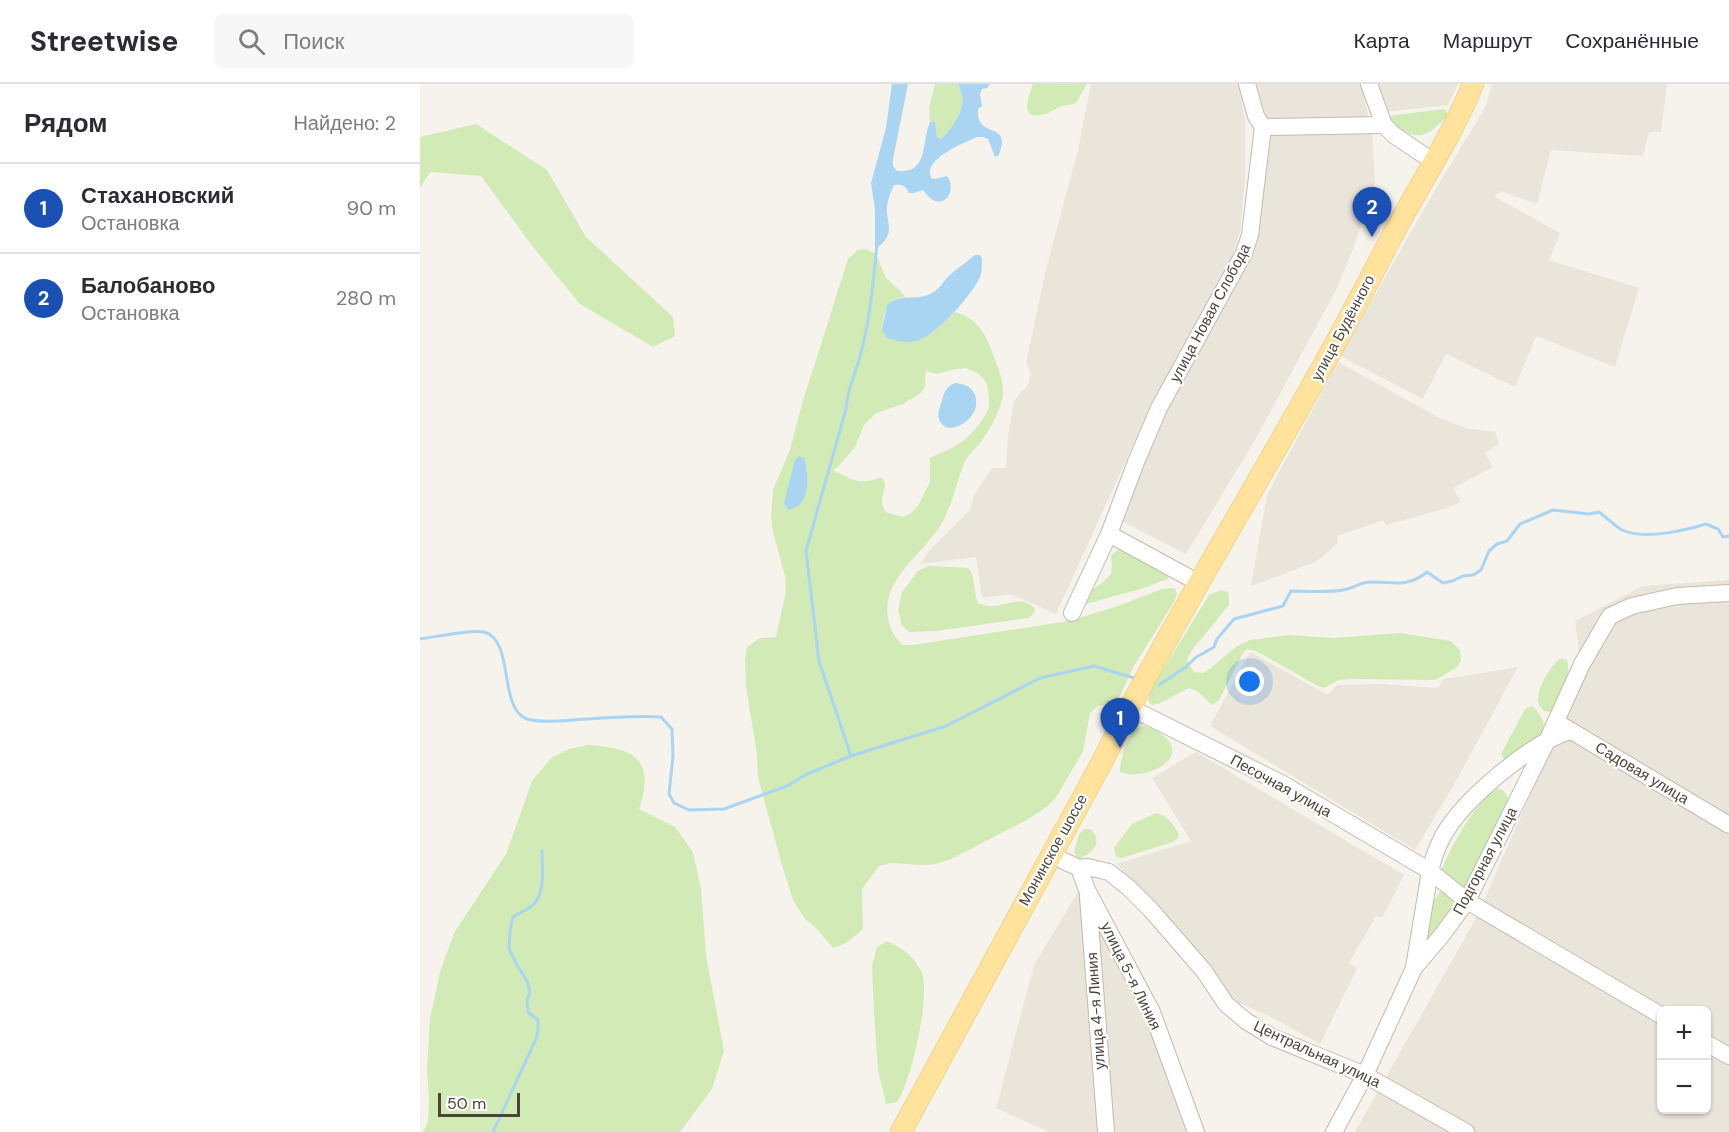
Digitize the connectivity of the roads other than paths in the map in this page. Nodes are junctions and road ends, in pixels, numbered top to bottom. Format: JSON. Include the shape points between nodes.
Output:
{"nodes":[{"id":1,"x":1247,"y":84,"type":"edge"},
{"id":2,"x":1369,"y":84,"type":"edge"},
{"id":3,"x":1473,"y":84,"type":"edge"},
{"id":4,"x":1384,"y":125,"type":"junction"},
{"id":5,"x":1263,"y":128,"type":"junction"},
{"id":6,"x":1434,"y":162,"type":"junction"},
{"id":7,"x":1109,"y":534,"type":"junction"},
{"id":8,"x":1202,"y":576,"type":"junction"},
{"id":9,"x":1729,"y":593,"type":"edge"},
{"id":10,"x":1072,"y":613,"type":"dead end"},
{"id":11,"x":1129,"y":707,"type":"junction"},
{"id":12,"x":1555,"y":721,"type":"junction"},
{"id":13,"x":1571,"y":731,"type":"junction"},
{"id":14,"x":1546,"y":743,"type":"junction"},
{"id":15,"x":1729,"y":825,"type":"edge"},
{"id":16,"x":1051,"y":855,"type":"junction"},
{"id":17,"x":1079,"y":868,"type":"junction"},
{"id":18,"x":1430,"y":871,"type":"junction"},
{"id":19,"x":1087,"y":890,"type":"junction"},
{"id":20,"x":1467,"y":901,"type":"junction"},
{"id":21,"x":1414,"y":968,"type":"junction"},
{"id":22,"x":1657,"y":1013,"type":"edge"},
{"id":23,"x":1711,"y":1045,"type":"edge"},
{"id":24,"x":1729,"y":1056,"type":"edge"},
{"id":25,"x":1365,"y":1075,"type":"junction"},
{"id":26,"x":901,"y":1132,"type":"edge"},
{"id":27,"x":1106,"y":1132,"type":"edge"},
{"id":28,"x":1196,"y":1132,"type":"edge"},
{"id":29,"x":1334,"y":1132,"type":"edge"},
{"id":30,"x":1467,"y":1132,"type":"edge"}],
"edges":[{"from":1,"to":5,"type":"street","name":"улица Новая Слобода"},
{"from":2,"to":4,"type":"street"},
{"from":3,"to":6,"type":"main road","name":"улица Будённого"},
{"from":4,"to":5,"type":"street"},
{"from":4,"to":6,"type":"street"},
{"from":5,"to":7,"type":"street","name":"улица Новая Слобода","via":[[1250,235],[1244,253],[1159,408]]},
{"from":6,"to":8,"type":"main road","name":"улица Будённого","via":[[1330,354]]},
{"from":7,"to":8,"type":"street"},
{"from":7,"to":10,"type":"street","name":"улица Новая Слобода"},
{"from":8,"to":11,"type":"main road","name":"Монинское шоссе"},
{"from":9,"to":12,"type":"street","name":"Подгорная улица","via":[[1677,596],[1610,615]]},
{"from":11,"to":16,"type":"main road","name":"Монинское шоссе"},
{"from":11,"to":18,"type":"street","name":"Песочная улица","via":[[1281,783]]},
{"from":12,"to":13,"type":"street","name":"Садовая улица"},
{"from":12,"to":14,"type":"street","name":"Подгорная улица"},
{"from":13,"to":14,"type":"street"},
{"from":13,"to":15,"type":"street","name":"Садовая улица"},
{"from":14,"to":18,"type":"street","via":[[1488,785],[1460,813],[1444,835]]},
{"from":14,"to":20,"type":"street","name":"Подгорная улица"},
{"from":16,"to":17,"type":"street","name":"Центральная улица"},
{"from":16,"to":26,"type":"main road","name":"Монинское шоссе"},
{"from":17,"to":19,"type":"street"},
{"from":17,"to":25,"type":"street","name":"Центральная улица","via":[[1109,872],[1129,888],[1204,970],[1226,1004],[1246,1021],[1272,1037]]},
{"from":18,"to":20,"type":"street","name":"Песочная улица"},
{"from":18,"to":21,"type":"street"},
{"from":19,"to":27,"type":"street","name":"улица 4-я Линия"},
{"from":19,"to":28,"type":"street","name":"улица 5-я Линия","via":[[1152,1012]]},
{"from":20,"to":21,"type":"street","name":"Подгорная улица"},
{"from":20,"to":22,"type":"street"},
{"from":21,"to":25,"type":"street","name":"Подгорная улица"},
{"from":23,"to":24,"type":"street"},
{"from":25,"to":29,"type":"street","name":"Подгорная улица"},
{"from":25,"to":30,"type":"street","name":"Центральная улица"}]}
